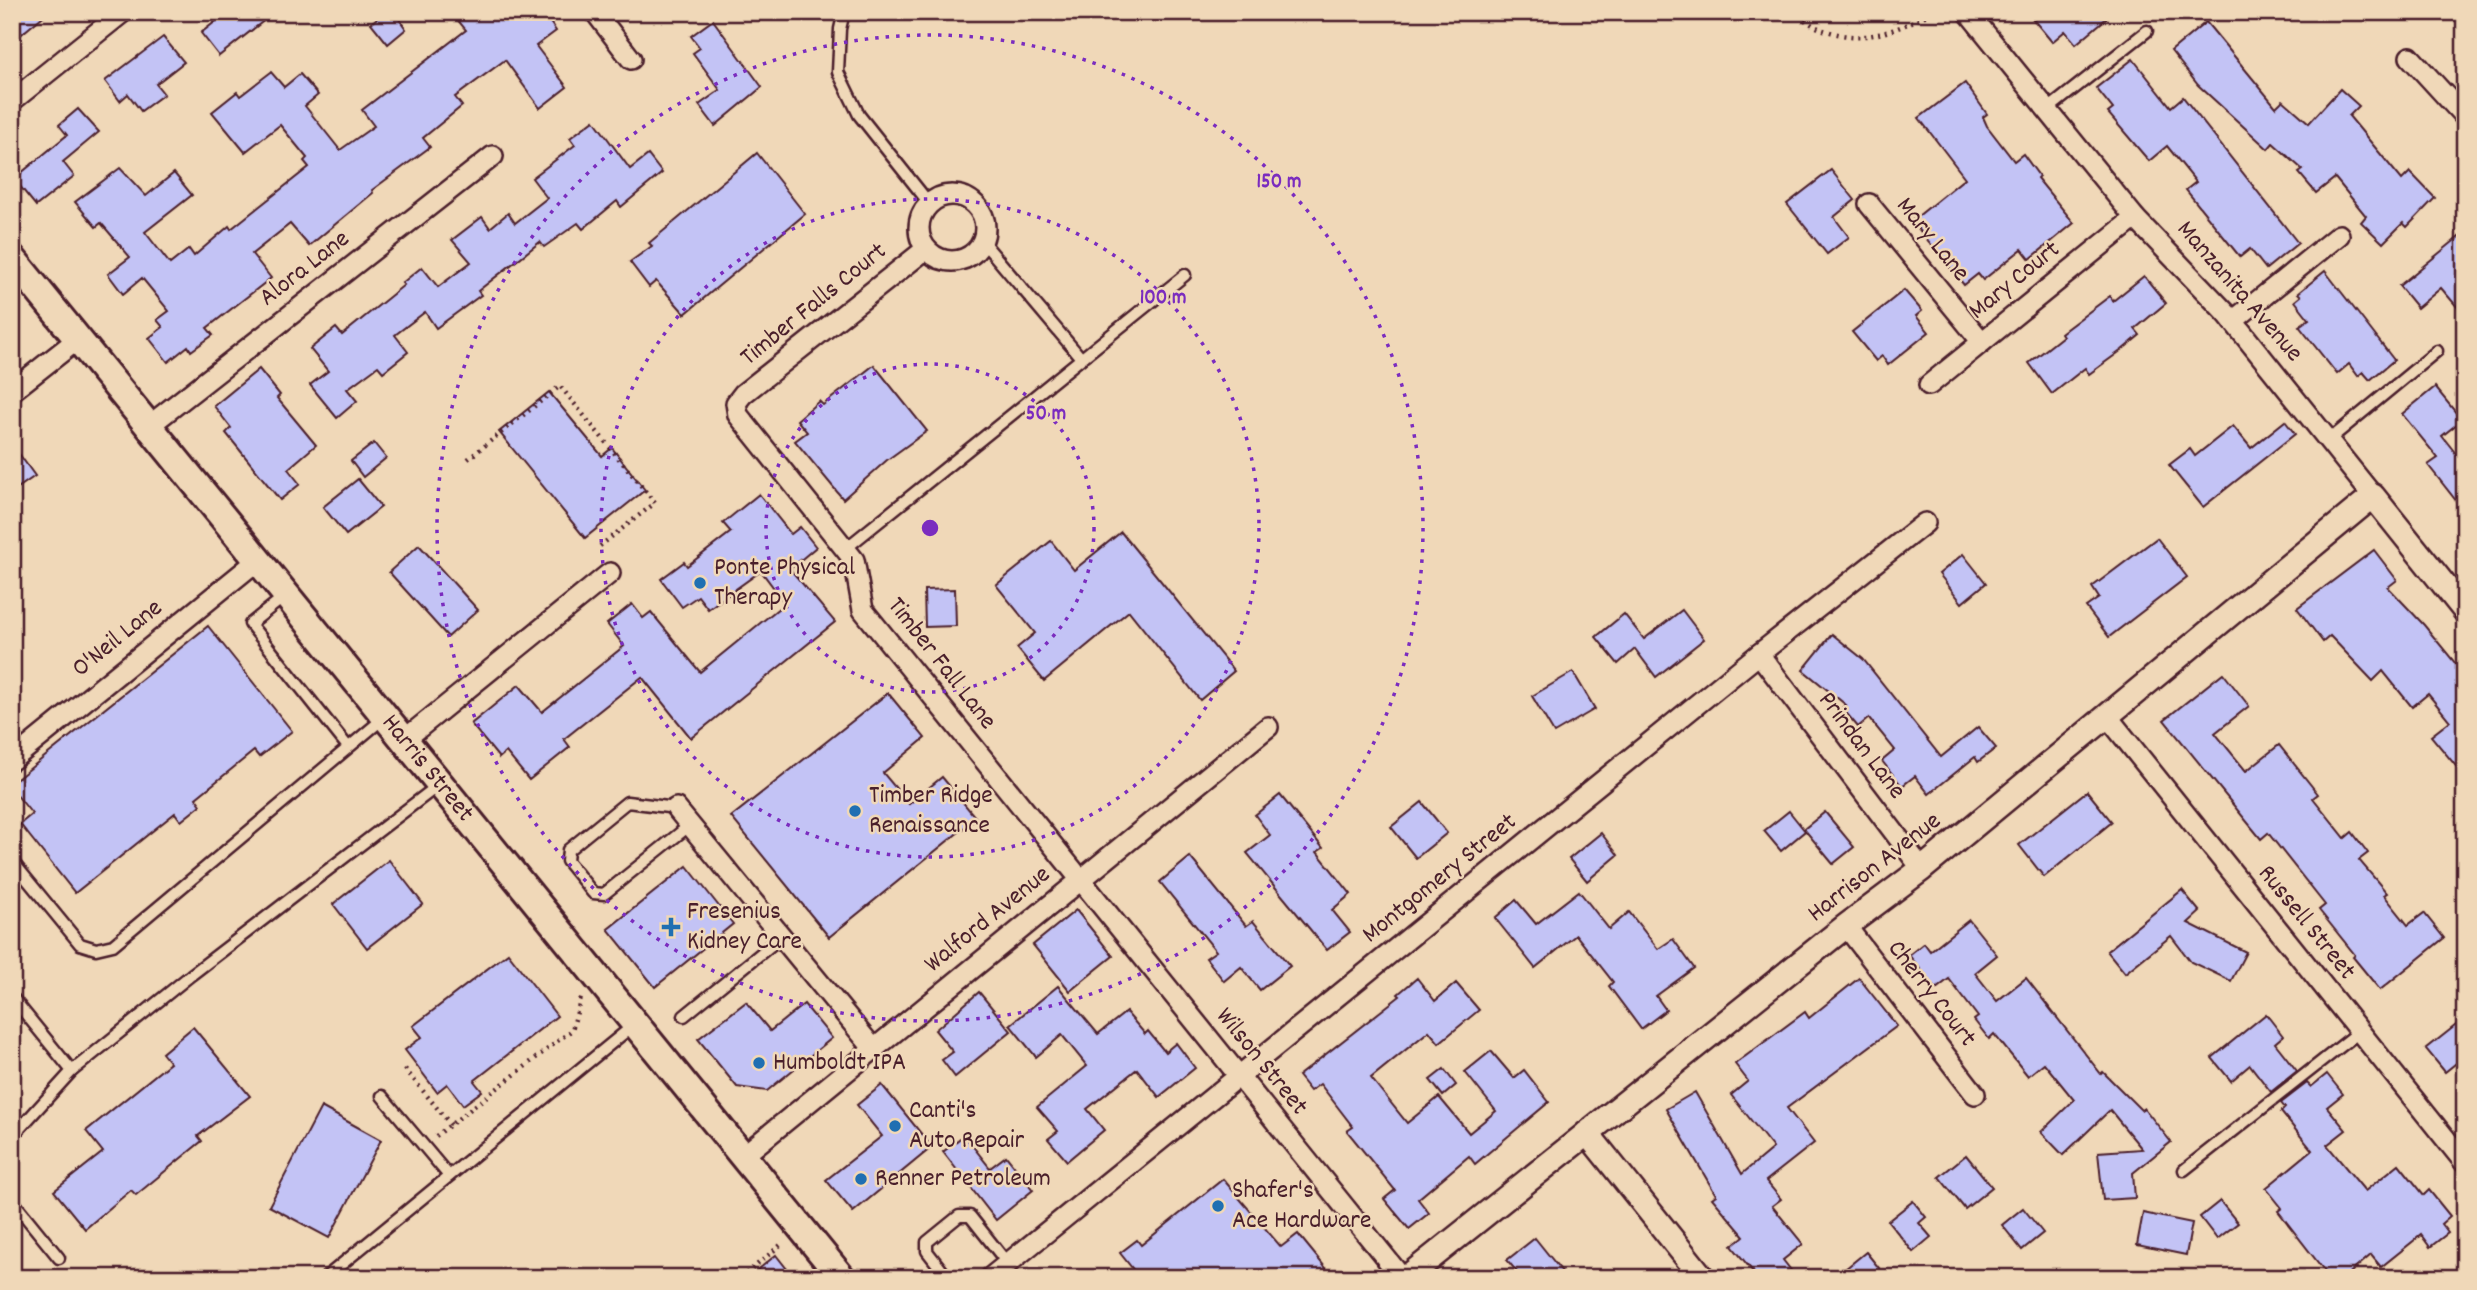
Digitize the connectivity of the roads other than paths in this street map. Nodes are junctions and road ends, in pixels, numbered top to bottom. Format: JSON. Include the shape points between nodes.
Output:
{"nodes":[{"id":1,"x":123,"y":12,"type":"edge"},
{"id":2,"x":595,"y":12,"type":"edge"},
{"id":3,"x":844,"y":12,"type":"edge"},
{"id":4,"x":1968,"y":12,"type":"edge"},
{"id":5,"x":2147,"y":31,"type":"dead end"},
{"id":6,"x":2410,"y":57,"type":"dead end"},
{"id":7,"x":631,"y":59,"type":"dead end"},
{"id":8,"x":12,"y":101,"type":"edge"},
{"id":9,"x":2047,"y":110,"type":"junction"},
{"id":10,"x":2465,"y":117,"type":"edge"},
{"id":11,"x":493,"y":156,"type":"dead end"},
{"id":12,"x":929,"y":203,"type":"junction"},
{"id":13,"x":1869,"y":204,"type":"dead end"},
{"id":14,"x":2135,"y":218,"type":"junction"},
{"id":15,"x":2339,"y":235,"type":"dead end"},
{"id":16,"x":983,"y":242,"type":"junction"},
{"id":17,"x":926,"y":249,"type":"junction"},
{"id":18,"x":12,"y":258,"type":"edge"},
{"id":19,"x":1185,"y":275,"type":"dead end"},
{"id":20,"x":2233,"y":321,"type":"junction"},
{"id":21,"x":78,"y":339,"type":"junction"},
{"id":22,"x":1982,"y":342,"type":"junction"},
{"id":23,"x":2437,"y":351,"type":"dead end"},
{"id":24,"x":1081,"y":358,"type":"junction"},
{"id":25,"x":1929,"y":384,"type":"dead end"},
{"id":26,"x":12,"y":391,"type":"edge"},
{"id":27,"x":736,"y":403,"type":"joint"},
{"id":28,"x":150,"y":425,"type":"junction"},
{"id":29,"x":2329,"y":440,"type":"junction"},
{"id":30,"x":2374,"y":496,"type":"junction"},
{"id":31,"x":1925,"y":523,"type":"dead end"},
{"id":32,"x":845,"y":549,"type":"junction"},
{"id":33,"x":258,"y":560,"type":"junction"},
{"id":34,"x":610,"y":573,"type":"dead end"},
{"id":35,"x":287,"y":595,"type":"junction"},
{"id":36,"x":2465,"y":611,"type":"edge"},
{"id":37,"x":1759,"y":654,"type":"junction"},
{"id":38,"x":2107,"y":716,"type":"junction"},
{"id":39,"x":386,"y":717,"type":"junction"},
{"id":40,"x":1268,"y":727,"type":"dead end"},
{"id":41,"x":404,"y":740,"type":"junction"},
{"id":42,"x":348,"y":747,"type":"junction"},
{"id":43,"x":12,"y":760,"type":"edge"},
{"id":44,"x":440,"y":784,"type":"junction"},
{"id":45,"x":676,"y":808,"type":"joint"},
{"id":46,"x":690,"y":825,"type":"junction"},
{"id":47,"x":12,"y":860,"type":"edge"},
{"id":48,"x":1922,"y":869,"type":"junction"},
{"id":49,"x":1080,"y":878,"type":"junction"},
{"id":50,"x":1846,"y":926,"type":"junction"},
{"id":51,"x":781,"y":937,"type":"junction"},
{"id":52,"x":12,"y":998,"type":"edge"},
{"id":53,"x":684,"y":1016,"type":"dead end"},
{"id":54,"x":635,"y":1024,"type":"junction"},
{"id":55,"x":2359,"y":1032,"type":"junction"},
{"id":56,"x":873,"y":1048,"type":"junction"},
{"id":57,"x":72,"y":1071,"type":"junction"},
{"id":58,"x":1239,"y":1077,"type":"junction"},
{"id":59,"x":1975,"y":1094,"type":"dead end"},
{"id":60,"x":382,"y":1096,"type":"dead end"},
{"id":61,"x":1587,"y":1133,"type":"junction"},
{"id":62,"x":12,"y":1137,"type":"edge"},
{"id":63,"x":743,"y":1156,"type":"junction"},
{"id":64,"x":2465,"y":1163,"type":"edge"},
{"id":65,"x":2183,"y":1170,"type":"dead end"},
{"id":66,"x":449,"y":1177,"type":"junction"},
{"id":67,"x":12,"y":1200,"type":"edge"},
{"id":68,"x":59,"y":1258,"type":"dead end"},
{"id":69,"x":1008,"y":1264,"type":"junction"},
{"id":70,"x":326,"y":1278,"type":"edge"},
{"id":71,"x":842,"y":1278,"type":"edge"},
{"id":72,"x":947,"y":1278,"type":"edge"},
{"id":73,"x":990,"y":1278,"type":"edge"},
{"id":74,"x":1404,"y":1278,"type":"edge"},
{"id":75,"x":1703,"y":1278,"type":"edge"}],
"edges":[{"from":1,"to":8,"type":"street"},
{"from":2,"to":7,"type":"street"},
{"from":3,"to":12,"type":"lane","via":[[838,72],[859,115]]},
{"from":4,"to":9,"type":"street","name":"Manzanita Avenue"},
{"from":5,"to":9,"type":"lane"},
{"from":6,"to":10,"type":"street"},
{"from":9,"to":14,"type":"street","name":"Manzanita Avenue"},
{"from":11,"to":28,"type":"street","name":"Alora Lane"},
{"from":12,"to":16,"type":"street","via":[[950,194],[971,201],[985,219]]},
{"from":12,"to":17,"type":"street","name":"Timber Falls Court","via":[[918,231]]},
{"from":13,"to":22,"type":"street","name":"Mary Lane"},
{"from":14,"to":20,"type":"street","name":"Manzanita Avenue"},
{"from":14,"to":22,"type":"street","name":"Mary Court"},
{"from":15,"to":20,"type":"street"},
{"from":16,"to":17,"type":"street","name":"Timber Falls Court","via":[[976,252],[957,262],[934,257]]},
{"from":16,"to":24,"type":"lane"},
{"from":17,"to":27,"type":"street","name":"Timber Falls Court"},
{"from":18,"to":21,"type":"main road","name":"Harris Street"},
{"from":19,"to":24,"type":"lane"},
{"from":20,"to":29,"type":"street","name":"Manzanita Avenue"},
{"from":21,"to":26,"type":"street"},
{"from":21,"to":28,"type":"main road","name":"Harris Street"},
{"from":22,"to":25,"type":"street","name":"Mary Court"},
{"from":23,"to":29,"type":"lane"},
{"from":24,"to":32,"type":"lane"},
{"from":27,"to":32,"type":"street","name":"Timber Fall Lane","via":[[738,415]]},
{"from":28,"to":33,"type":"main road","name":"Harris Street"},
{"from":29,"to":30,"type":"street","name":"Manzanita Avenue"},
{"from":30,"to":36,"type":"street","name":"Manzanita Avenue"},
{"from":30,"to":38,"type":"street","name":"Harrison Avenue"},
{"from":31,"to":37,"type":"street","name":"Montgomery Street"},
{"from":32,"to":49,"type":"street","name":"Timber Fall Lane","via":[[854,560],[863,610]]},
{"from":33,"to":35,"type":"main road","name":"Harris Street"},
{"from":33,"to":43,"type":"street","name":"O'Neil Lane"},
{"from":34,"to":41,"type":"street"},
{"from":35,"to":39,"type":"main road","name":"Harris Street"},
{"from":35,"to":42,"type":"lane","via":[[250,624]]},
{"from":37,"to":48,"type":"street","name":"Prindan Lane"},
{"from":37,"to":58,"type":"street","name":"Montgomery Street"},
{"from":38,"to":48,"type":"street","name":"Harrison Avenue"},
{"from":38,"to":55,"type":"street","name":"Russell Street"},
{"from":39,"to":41,"type":"main road","name":"Harris Street"},
{"from":39,"to":42,"type":"lane"},
{"from":40,"to":49,"type":"street","name":"Walford Avenue"},
{"from":41,"to":44,"type":"main road","name":"Harris Street"},
{"from":42,"to":47,"type":"lane","via":[[113,945],[96,949],[80,944]]},
{"from":44,"to":54,"type":"main road","name":"Harris Street"},
{"from":44,"to":57,"type":"lane"},
{"from":45,"to":46,"type":"street"},
{"from":45,"to":46,"type":"lane","via":[[627,802],[568,850],[567,861],[593,893],[604,894]]},
{"from":46,"to":51,"type":"street"},
{"from":48,"to":50,"type":"street","name":"Harrison Avenue"},
{"from":49,"to":56,"type":"street","name":"Walford Avenue"},
{"from":49,"to":58,"type":"street","name":"Wilson Street"},
{"from":50,"to":59,"type":"street","name":"Cherry Court"},
{"from":50,"to":61,"type":"street","name":"Harrison Avenue"},
{"from":51,"to":53,"type":"lane"},
{"from":51,"to":56,"type":"street"},
{"from":52,"to":57,"type":"lane"},
{"from":54,"to":63,"type":"main road","name":"Harris Street"},
{"from":54,"to":66,"type":"lane"},
{"from":55,"to":64,"type":"street","name":"Russell Street"},
{"from":55,"to":65,"type":"lane"},
{"from":56,"to":63,"type":"street","name":"Walford Avenue"},
{"from":57,"to":62,"type":"lane"},
{"from":58,"to":69,"type":"street","name":"Montgomery Street"},
{"from":58,"to":74,"type":"street","name":"Wilson Street"},
{"from":60,"to":66,"type":"lane"},
{"from":61,"to":74,"type":"street","name":"Harrison Avenue"},
{"from":61,"to":75,"type":"street"},
{"from":63,"to":71,"type":"main road","name":"Harris Street"},
{"from":66,"to":70,"type":"lane"},
{"from":67,"to":68,"type":"lane"},
{"from":69,"to":72,"type":"lane","via":[[970,1216],[959,1216],[927,1242],[927,1251]]},
{"from":69,"to":73,"type":"street","name":"Montgomery Street"}]}
